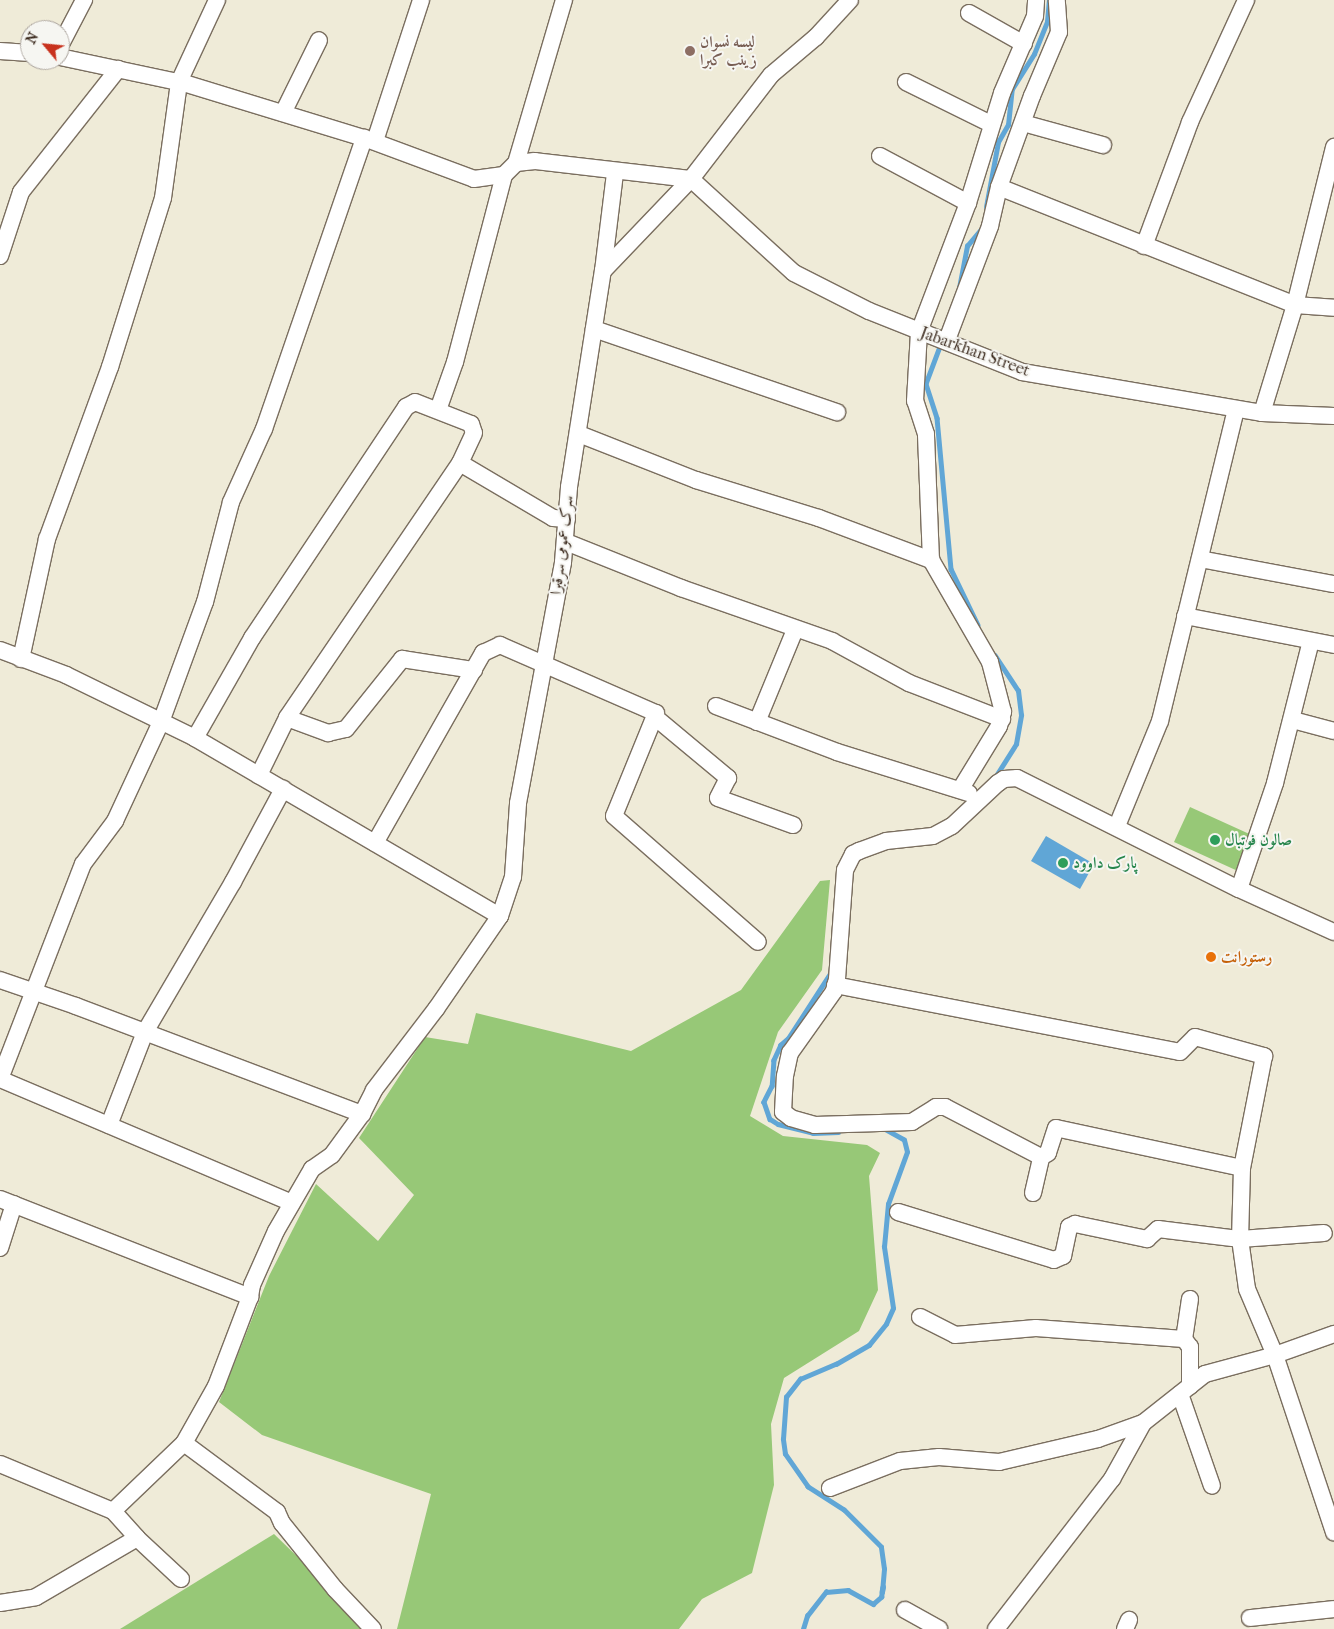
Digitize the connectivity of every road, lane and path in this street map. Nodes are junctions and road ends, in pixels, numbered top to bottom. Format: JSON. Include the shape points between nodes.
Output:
{"nodes":[{"id":1,"x":84,"y":0,"type":"edge"},
{"id":2,"x":217,"y":0,"type":"edge"},
{"id":3,"x":421,"y":0,"type":"edge"},
{"id":4,"x":564,"y":0,"type":"edge"},
{"id":5,"x":850,"y":0,"type":"edge"},
{"id":6,"x":1036,"y":0,"type":"edge"},
{"id":7,"x":1057,"y":0,"type":"edge"},
{"id":8,"x":1246,"y":0,"type":"edge"},
{"id":9,"x":969,"y":12,"type":"dead end"},
{"id":10,"x":70,"y":27,"type":"edge"},
{"id":11,"x":319,"y":40,"type":"dead end"},
{"id":12,"x":1024,"y":44,"type":"junction"},
{"id":13,"x":0,"y":51,"type":"edge"},
{"id":14,"x":20,"y":52,"type":"edge"},
{"id":15,"x":70,"y":59,"type":"edge"},
{"id":16,"x":118,"y":69,"type":"junction"},
{"id":17,"x":179,"y":82,"type":"junction"},
{"id":18,"x":906,"y":82,"type":"dead end"},
{"id":19,"x":283,"y":113,"type":"junction"},
{"id":20,"x":1023,"y":123,"type":"junction"},
{"id":21,"x":991,"y":124,"type":"junction"},
{"id":22,"x":369,"y":140,"type":"junction"},
{"id":23,"x":1103,"y":144,"type":"dead end"},
{"id":24,"x":1334,"y":152,"type":"edge"},
{"id":25,"x":880,"y":156,"type":"dead end"},
{"id":26,"x":510,"y":169,"type":"junction"},
{"id":27,"x":615,"y":173,"type":"junction"},
{"id":28,"x":691,"y":179,"type":"junction"},
{"id":29,"x":999,"y":187,"type":"junction"},
{"id":30,"x":968,"y":203,"type":"junction"},
{"id":31,"x":5,"y":228,"type":"edge"},
{"id":32,"x":1144,"y":246,"type":"junction"},
{"id":33,"x":0,"y":256,"type":"edge"},
{"id":34,"x":603,"y":272,"type":"junction"},
{"id":35,"x":1295,"y":305,"type":"junction"},
{"id":36,"x":1334,"y":308,"type":"edge"},
{"id":37,"x":594,"y":329,"type":"junction"},
{"id":38,"x":919,"y":332,"type":"junction"},
{"id":39,"x":947,"y":340,"type":"junction"},
{"id":40,"x":1236,"y":409,"type":"junction"},
{"id":41,"x":438,"y":410,"type":"junction"},
{"id":42,"x":837,"y":412,"type":"dead end"},
{"id":43,"x":1262,"y":413,"type":"junction"},
{"id":44,"x":1334,"y":416,"type":"edge"},
{"id":45,"x":578,"y":434,"type":"junction"},
{"id":46,"x":460,"y":463,"type":"junction"},
{"id":47,"x":567,"y":519,"type":"junction"},
{"id":48,"x":566,"y":542,"type":"junction"},
{"id":49,"x":1200,"y":559,"type":"junction"},
{"id":50,"x":931,"y":560,"type":"junction"},
{"id":51,"x":1334,"y":584,"type":"edge"},
{"id":52,"x":1186,"y":616,"type":"junction"},
{"id":53,"x":795,"y":630,"type":"junction"},
{"id":54,"x":1312,"y":641,"type":"junction"},
{"id":55,"x":1334,"y":645,"type":"edge"},
{"id":56,"x":0,"y":650,"type":"edge"},
{"id":57,"x":20,"y":659,"type":"junction"},
{"id":58,"x":544,"y":662,"type":"junction"},
{"id":59,"x":474,"y":670,"type":"junction"},
{"id":60,"x":716,"y":706,"type":"dead end"},
{"id":61,"x":287,"y":718,"type":"junction"},
{"id":62,"x":656,"y":718,"type":"junction"},
{"id":63,"x":1002,"y":719,"type":"junction"},
{"id":64,"x":1293,"y":720,"type":"junction"},
{"id":65,"x":161,"y":722,"type":"junction"},
{"id":66,"x":757,"y":722,"type":"junction"},
{"id":67,"x":1334,"y":731,"type":"edge"},
{"id":68,"x":195,"y":738,"type":"junction"},
{"id":69,"x":259,"y":775,"type":"junction"},
{"id":70,"x":283,"y":789,"type":"junction"},
{"id":71,"x":960,"y":790,"type":"junction"},
{"id":72,"x":982,"y":796,"type":"junction"},
{"id":73,"x":793,"y":825,"type":"dead end"},
{"id":74,"x":1117,"y":826,"type":"junction"},
{"id":75,"x":375,"y":843,"type":"junction"},
{"id":76,"x":1239,"y":889,"type":"junction"},
{"id":77,"x":500,"y":916,"type":"junction"},
{"id":78,"x":1334,"y":932,"type":"edge"},
{"id":79,"x":758,"y":942,"type":"dead end"},
{"id":80,"x":0,"y":980,"type":"edge"},
{"id":81,"x":835,"y":985,"type":"junction"},
{"id":82,"x":35,"y":992,"type":"junction"},
{"id":83,"x":145,"y":1032,"type":"junction"},
{"id":84,"x":0,"y":1079,"type":"edge"},
{"id":85,"x":362,"y":1114,"type":"junction"},
{"id":86,"x":109,"y":1125,"type":"junction"},
{"id":87,"x":1041,"y":1157,"type":"junction"},
{"id":88,"x":1242,"y":1168,"type":"junction"},
{"id":89,"x":1033,"y":1193,"type":"dead end"},
{"id":90,"x":7,"y":1202,"type":"edge"},
{"id":91,"x":292,"y":1203,"type":"junction"},
{"id":92,"x":898,"y":1212,"type":"dead end"},
{"id":93,"x":1324,"y":1233,"type":"dead end"},
{"id":94,"x":1240,"y":1239,"type":"junction"},
{"id":95,"x":0,"y":1248,"type":"edge"},
{"id":96,"x":250,"y":1297,"type":"junction"},
{"id":97,"x":1190,"y":1299,"type":"dead end"},
{"id":98,"x":920,"y":1317,"type":"dead end"},
{"id":99,"x":1334,"y":1334,"type":"edge"},
{"id":100,"x":1184,"y":1340,"type":"junction"},
{"id":101,"x":1275,"y":1355,"type":"junction"},
{"id":102,"x":1185,"y":1390,"type":"junction"},
{"id":103,"x":1142,"y":1423,"type":"junction"},
{"id":104,"x":184,"y":1443,"type":"junction"},
{"id":105,"x":0,"y":1464,"type":"edge"},
{"id":106,"x":1212,"y":1486,"type":"dead end"},
{"id":107,"x":830,"y":1488,"type":"dead end"},
{"id":108,"x":113,"y":1511,"type":"junction"},
{"id":109,"x":1333,"y":1528,"type":"edge"},
{"id":110,"x":137,"y":1538,"type":"junction"},
{"id":111,"x":180,"y":1579,"type":"dead end"},
{"id":112,"x":0,"y":1602,"type":"edge"},
{"id":113,"x":1334,"y":1609,"type":"edge"},
{"id":114,"x":905,"y":1610,"type":"dead end"},
{"id":115,"x":1250,"y":1618,"type":"dead end"},
{"id":116,"x":373,"y":1629,"type":"edge"},
{"id":117,"x":939,"y":1629,"type":"edge"},
{"id":118,"x":996,"y":1629,"type":"edge"}],
"edges":[{"from":1,"to":10,"type":"street"},
{"from":2,"to":17,"type":"street"},
{"from":3,"to":22,"type":"street"},
{"from":4,"to":26,"type":"street"},
{"from":5,"to":28,"type":"street","via":[[816,37],[771,75]]},
{"from":6,"to":12,"type":"street","via":[[1035,16]]},
{"from":7,"to":20,"type":"street","via":[[1060,32]]},
{"from":8,"to":32,"type":"street","via":[[1190,122]]},
{"from":9,"to":12,"type":"street"},
{"from":11,"to":19,"type":"street"},
{"from":12,"to":21,"type":"street"},
{"from":13,"to":14,"type":"street"},
{"from":15,"to":16,"type":"street"},
{"from":16,"to":17,"type":"street"},
{"from":16,"to":31,"type":"street","via":[[21,192]]},
{"from":17,"to":19,"type":"street"},
{"from":17,"to":57,"type":"street","via":[[163,198],[110,367],[47,540]]},
{"from":18,"to":21,"type":"street"},
{"from":19,"to":22,"type":"street"},
{"from":20,"to":23,"type":"street"},
{"from":20,"to":29,"type":"street"},
{"from":21,"to":30,"type":"street"},
{"from":22,"to":26,"type":"street","via":[[474,178]]},
{"from":22,"to":65,"type":"street","via":[[264,430],[231,502],[204,602]]},
{"from":24,"to":35,"type":"street"},
{"from":25,"to":30,"type":"street"},
{"from":26,"to":27,"type":"street","via":[[535,161]]},
{"from":26,"to":41,"type":"street","via":[[456,362]]},
{"from":27,"to":28,"type":"street"},
{"from":27,"to":34,"type":"street","name":"سرک عمومی سرقبرا"},
{"from":28,"to":34,"type":"street"},
{"from":28,"to":38,"type":"street","name":"Jabarkhan Street","via":[[794,273]]},
{"from":29,"to":32,"type":"street"},
{"from":29,"to":39,"type":"street","via":[[990,226]]},
{"from":30,"to":38,"type":"street"},
{"from":31,"to":33,"type":"street"},
{"from":32,"to":35,"type":"street"},
{"from":34,"to":37,"type":"street","name":"سرک عمومی سرقبرا"},
{"from":35,"to":36,"type":"street"},
{"from":35,"to":43,"type":"street"},
{"from":37,"to":42,"type":"street"},
{"from":37,"to":45,"type":"street","name":"سرک عمومی سرقبرا"},
{"from":38,"to":39,"type":"street","name":"Jabarkhan Street"},
{"from":38,"to":50,"type":"street","via":[[915,401],[926,434]]},
{"from":39,"to":40,"type":"street","name":"Jabarkhan Street","via":[[1022,372]]},
{"from":40,"to":43,"type":"street","name":"Jabarkhan Street"},
{"from":40,"to":49,"type":"street"},
{"from":41,"to":46,"type":"street","via":[[471,424],[474,433]]},
{"from":41,"to":68,"type":"street","via":[[415,402],[406,407],[252,638]]},
{"from":43,"to":44,"type":"street","name":"Jabarkhan Street"},
{"from":45,"to":47,"type":"street","name":"سرک عمومی سرقبرا"},
{"from":45,"to":50,"type":"street","via":[[696,480],[819,518]]},
{"from":46,"to":47,"type":"street","via":[[553,518]]},
{"from":46,"to":61,"type":"street"},
{"from":47,"to":48,"type":"street","name":"سرک عمومی سرقبرا"},
{"from":48,"to":53,"type":"street"},
{"from":48,"to":58,"type":"street","name":"سرک عمومی سرقبرا"},
{"from":49,"to":51,"type":"street"},
{"from":49,"to":52,"type":"street"},
{"from":50,"to":63,"type":"street","via":[[990,662]]},
{"from":52,"to":54,"type":"street"},
{"from":52,"to":74,"type":"street","via":[[1160,721]]},
{"from":53,"to":63,"type":"street","via":[[832,641],[909,683]]},
{"from":53,"to":66,"type":"street"},
{"from":54,"to":55,"type":"street"},
{"from":54,"to":64,"type":"street"},
{"from":56,"to":57,"type":"street"},
{"from":57,"to":65,"type":"street","via":[[66,675]]},
{"from":58,"to":59,"type":"street","via":[[500,645],[483,653]]},
{"from":58,"to":62,"type":"street","via":[[652,710]]},
{"from":58,"to":77,"type":"street","name":"سرک عمومی سرقبرا","via":[[518,803],[513,877]]},
{"from":59,"to":61,"type":"street","via":[[402,659],[346,729],[328,733]]},
{"from":59,"to":75,"type":"street"},
{"from":60,"to":66,"type":"street"},
{"from":61,"to":69,"type":"street"},
{"from":62,"to":73,"type":"street","via":[[725,775],[727,780],[718,798]]},
{"from":62,"to":79,"type":"street","via":[[614,816]]},
{"from":63,"to":71,"type":"street"},
{"from":64,"to":67,"type":"street"},
{"from":64,"to":76,"type":"street"},
{"from":65,"to":68,"type":"street"},
{"from":65,"to":82,"type":"street","via":[[115,821],[83,864]]},
{"from":66,"to":71,"type":"street","via":[[837,752]]},
{"from":68,"to":69,"type":"street"},
{"from":69,"to":70,"type":"street"},
{"from":70,"to":75,"type":"street"},
{"from":70,"to":83,"type":"street"},
{"from":71,"to":72,"type":"street"},
{"from":72,"to":74,"type":"street","via":[[1004,778],[1017,778]]},
{"from":72,"to":81,"type":"street","via":[[952,826],[933,836],[886,841],[853,854],[845,870]]},
{"from":74,"to":76,"type":"street"},
{"from":75,"to":77,"type":"street"},
{"from":76,"to":78,"type":"street"},
{"from":77,"to":85,"type":"street","name":"سرک عمومی سرقبرا","via":[[436,1009],[374,1090]]},
{"from":80,"to":82,"type":"street"},
{"from":81,"to":87,"type":"street","via":[[790,1053],[783,1112],[800,1122],[815,1125],[912,1122],[936,1107],[945,1107]]},
{"from":81,"to":88,"type":"street","via":[[1180,1052],[1195,1037],[1264,1056]]},
{"from":82,"to":83,"type":"street"},
{"from":82,"to":84,"type":"street"},
{"from":83,"to":85,"type":"street"},
{"from":83,"to":86,"type":"street"},
{"from":84,"to":86,"type":"street"},
{"from":85,"to":91,"type":"street","name":"سرک عمومی سرقبرا","via":[[332,1155],[312,1169]]},
{"from":86,"to":91,"type":"street"},
{"from":87,"to":88,"type":"street","via":[[1048,1153],[1056,1128]]},
{"from":87,"to":89,"type":"street"},
{"from":88,"to":94,"type":"street"},
{"from":90,"to":95,"type":"street"},
{"from":90,"to":96,"type":"street"},
{"from":91,"to":96,"type":"street","name":"سرک عمومی سرقبرا","via":[[256,1276]]},
{"from":92,"to":94,"type":"street","via":[[1054,1260],[1063,1256],[1069,1227],[1075,1224],[1147,1239],[1158,1229]]},
{"from":93,"to":94,"type":"street"},
{"from":94,"to":101,"type":"street","via":[[1247,1289]]},
{"from":96,"to":104,"type":"street","name":"سرک عمومی سرقبرا","via":[[216,1386]]},
{"from":97,"to":100,"type":"street"},
{"from":98,"to":100,"type":"street","via":[[955,1335],[1036,1328]]},
{"from":99,"to":101,"type":"street"},
{"from":100,"to":102,"type":"street","via":[[1190,1347]]},
{"from":101,"to":102,"type":"street","via":[[1206,1374]]},
{"from":101,"to":109,"type":"street"},
{"from":102,"to":103,"type":"street"},
{"from":102,"to":106,"type":"street"},
{"from":103,"to":107,"type":"street","via":[[1098,1438],[999,1462],[939,1457],[900,1461]]},
{"from":103,"to":118,"type":"street","via":[[1112,1479]]},
{"from":104,"to":108,"type":"street","name":"سرک عمومی سرقبرا"},
{"from":104,"to":116,"type":"street","via":[[277,1512],[282,1523],[329,1582]]},
{"from":105,"to":108,"type":"street"},
{"from":108,"to":110,"type":"street"},
{"from":110,"to":111,"type":"street"},
{"from":110,"to":112,"type":"street","via":[[36,1597]]},
{"from":113,"to":115,"type":"street"},
{"from":114,"to":117,"type":"street"}]}
